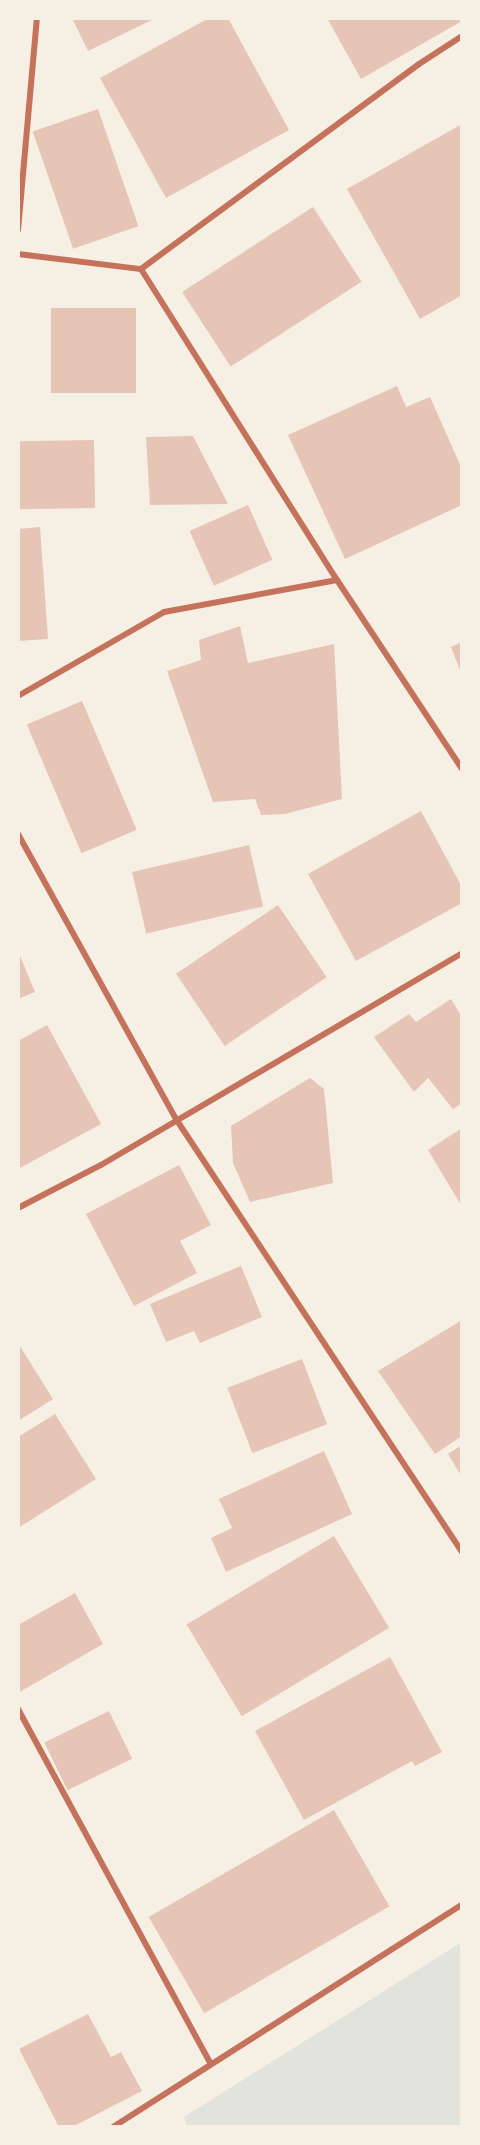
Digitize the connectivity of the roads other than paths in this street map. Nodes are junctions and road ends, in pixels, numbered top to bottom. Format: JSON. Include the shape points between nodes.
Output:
{"nodes":[{"id":1,"x":37,"y":18,"type":"edge"},
{"id":2,"x":462,"y":36,"type":"edge"},
{"id":3,"x":18,"y":230,"type":"edge"},
{"id":4,"x":18,"y":254,"type":"edge"},
{"id":5,"x":141,"y":269,"type":"junction"},
{"id":6,"x":337,"y":580,"type":"junction"},
{"id":7,"x":18,"y":696,"type":"edge"},
{"id":8,"x":462,"y":769,"type":"edge"},
{"id":9,"x":18,"y":834,"type":"edge"},
{"id":10,"x":462,"y":953,"type":"edge"},
{"id":11,"x":177,"y":1119,"type":"junction"},
{"id":12,"x":18,"y":1208,"type":"edge"},
{"id":13,"x":462,"y":1552,"type":"edge"},
{"id":14,"x":18,"y":1709,"type":"edge"},
{"id":15,"x":462,"y":1905,"type":"edge"},
{"id":16,"x":211,"y":2064,"type":"junction"},
{"id":17,"x":113,"y":2127,"type":"edge"}],
"edges":[{"from":1,"to":3,"type":"street"},
{"from":2,"to":5,"type":"street"},
{"from":4,"to":5,"type":"street"},
{"from":5,"to":6,"type":"street"},
{"from":6,"to":7,"type":"street","via":[[164,612]]},
{"from":6,"to":8,"type":"street"},
{"from":9,"to":11,"type":"street"},
{"from":10,"to":11,"type":"street"},
{"from":11,"to":12,"type":"street","via":[[101,1165]]},
{"from":11,"to":13,"type":"street"},
{"from":14,"to":16,"type":"street"},
{"from":15,"to":16,"type":"street"},
{"from":16,"to":17,"type":"street"}]}
